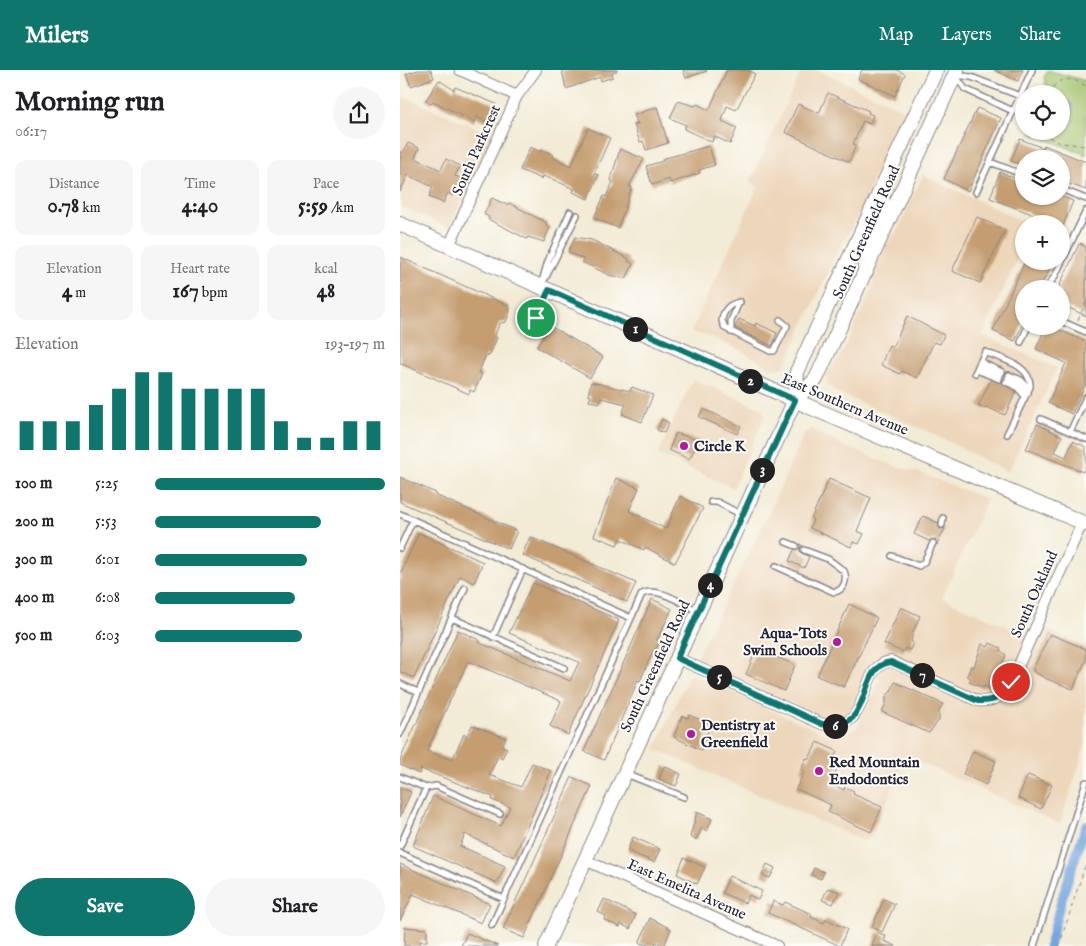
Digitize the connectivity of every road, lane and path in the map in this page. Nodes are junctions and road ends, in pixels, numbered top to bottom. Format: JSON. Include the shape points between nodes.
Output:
{"nodes":[{"id":1,"x":460,"y":70,"type":"edge"},
{"id":2,"x":536,"y":70,"type":"edge"},
{"id":3,"x":936,"y":70,"type":"edge"},
{"id":4,"x":1032,"y":70,"type":"edge"},
{"id":5,"x":956,"y":73,"type":"edge"},
{"id":6,"x":1025,"y":85,"type":"edge"},
{"id":7,"x":1054,"y":85,"type":"edge"},
{"id":8,"x":1086,"y":86,"type":"edge"},
{"id":9,"x":925,"y":94,"type":"junction"},
{"id":10,"x":1015,"y":94,"type":"edge"},
{"id":11,"x":517,"y":96,"type":"junction"},
{"id":12,"x":1015,"y":107,"type":"edge"},
{"id":13,"x":1013,"y":111,"type":"junction"},
{"id":14,"x":1055,"y":140,"type":"edge"},
{"id":15,"x":1086,"y":147,"type":"edge"},
{"id":16,"x":990,"y":162,"type":"junction"},
{"id":17,"x":1015,"y":172,"type":"edge"},
{"id":18,"x":903,"y":190,"type":"junction"},
{"id":19,"x":880,"y":191,"type":"junction"},
{"id":20,"x":976,"y":192,"type":"dead end"},
{"id":21,"x":1070,"y":192,"type":"edge"},
{"id":22,"x":1086,"y":198,"type":"edge"},
{"id":23,"x":1086,"y":210,"type":"edge"},
{"id":24,"x":570,"y":212,"type":"dead end"},
{"id":25,"x":577,"y":215,"type":"dead end"},
{"id":26,"x":400,"y":224,"type":"edge"},
{"id":27,"x":449,"y":246,"type":"junction"},
{"id":28,"x":866,"y":273,"type":"junction"},
{"id":29,"x":1052,"y":280,"type":"edge"},
{"id":30,"x":545,"y":288,"type":"junction"},
{"id":31,"x":1086,"y":302,"type":"edge"},
{"id":32,"x":536,"y":318,"type":"dead end"},
{"id":33,"x":780,"y":320,"type":"dead end"},
{"id":34,"x":1070,"y":325,"type":"edge"},
{"id":35,"x":1074,"y":327,"type":"junction"},
{"id":36,"x":731,"y":332,"type":"junction"},
{"id":37,"x":1086,"y":332,"type":"edge"},
{"id":38,"x":1024,"y":335,"type":"edge"},
{"id":39,"x":1021,"y":342,"type":"dead end"},
{"id":40,"x":978,"y":367,"type":"junction"},
{"id":41,"x":1028,"y":393,"type":"junction"},
{"id":42,"x":1086,"y":396,"type":"edge"},
{"id":43,"x":795,"y":400,"type":"junction"},
{"id":44,"x":1041,"y":419,"type":"dead end"},
{"id":45,"x":1070,"y":432,"type":"junction"},
{"id":46,"x":1007,"y":434,"type":"dead end"},
{"id":47,"x":1086,"y":439,"type":"edge"},
{"id":48,"x":711,"y":502,"type":"dead end"},
{"id":49,"x":400,"y":514,"type":"edge"},
{"id":50,"x":742,"y":515,"type":"junction"},
{"id":51,"x":943,"y":518,"type":"dead end"},
{"id":52,"x":413,"y":520,"type":"junction"},
{"id":53,"x":942,"y":524,"type":"dead end"},
{"id":54,"x":1084,"y":524,"type":"edge"},
{"id":55,"x":786,"y":542,"type":"dead end"},
{"id":56,"x":933,"y":543,"type":"dead end"},
{"id":57,"x":796,"y":546,"type":"dead end"},
{"id":58,"x":400,"y":548,"type":"edge"},
{"id":59,"x":804,"y":550,"type":"dead end"},
{"id":60,"x":892,"y":556,"type":"dead end"},
{"id":61,"x":776,"y":566,"type":"dead end"},
{"id":62,"x":523,"y":570,"type":"junction"},
{"id":63,"x":464,"y":588,"type":"dead end"},
{"id":64,"x":699,"y":612,"type":"junction"},
{"id":65,"x":452,"y":618,"type":"junction"},
{"id":66,"x":631,"y":618,"type":"junction"},
{"id":67,"x":493,"y":637,"type":"junction"},
{"id":68,"x":677,"y":658,"type":"junction"},
{"id":69,"x":564,"y":668,"type":"dead end"},
{"id":70,"x":400,"y":684,"type":"edge"},
{"id":71,"x":418,"y":692,"type":"junction"},
{"id":72,"x":400,"y":734,"type":"edge"},
{"id":73,"x":625,"y":773,"type":"junction"},
{"id":74,"x":400,"y":777,"type":"edge"},
{"id":75,"x":1086,"y":782,"type":"edge"},
{"id":76,"x":426,"y":788,"type":"junction"},
{"id":77,"x":684,"y":797,"type":"dead end"},
{"id":78,"x":500,"y":814,"type":"dead end"},
{"id":79,"x":400,"y":846,"type":"edge"},
{"id":80,"x":400,"y":853,"type":"edge"},
{"id":81,"x":585,"y":860,"type":"junction"},
{"id":82,"x":1086,"y":863,"type":"edge"},
{"id":83,"x":504,"y":899,"type":"junction"},
{"id":84,"x":492,"y":925,"type":"dead end"},
{"id":85,"x":546,"y":946,"type":"edge"},
{"id":86,"x":777,"y":946,"type":"edge"},
{"id":87,"x":1034,"y":946,"type":"edge"},
{"id":88,"x":1059,"y":946,"type":"edge"}],
"edges":[{"from":1,"to":11,"type":"street"},
{"from":2,"to":11,"type":"street","name":"South Parkcrest"},
{"from":3,"to":9,"type":"main road","name":"South Greenfield Road"},
{"from":4,"to":6,"type":"lane"},
{"from":5,"to":10,"type":"lane"},
{"from":5,"to":13,"type":"lane","via":[[964,89]]},
{"from":5,"to":18,"type":"main road","name":"South Greenfield Road"},
{"from":7,"to":8,"type":"path","via":[[1065,78]]},
{"from":9,"to":18,"type":"main road","via":[[923,119],[899,174],[898,184]]},
{"from":9,"to":19,"type":"main road","name":"South Greenfield Road"},
{"from":11,"to":27,"type":"street","name":"South Parkcrest"},
{"from":12,"to":13,"type":"lane"},
{"from":13,"to":16,"type":"lane"},
{"from":14,"to":15,"type":"path"},
{"from":16,"to":17,"type":"lane"},
{"from":16,"to":20,"type":"lane"},
{"from":18,"to":28,"type":"main road","name":"South Greenfield Road"},
{"from":19,"to":28,"type":"main road","via":[[884,203],[863,256]]},
{"from":19,"to":43,"type":"main road","name":"South Greenfield Road","via":[[797,372]]},
{"from":21,"to":22,"type":"lane"},
{"from":23,"to":29,"type":"lane"},
{"from":24,"to":30,"type":"lane","via":[[548,261]]},
{"from":25,"to":30,"type":"lane"},
{"from":26,"to":27,"type":"main road","name":"East Southern Avenue"},
{"from":27,"to":30,"type":"main road","name":"East Southern Avenue"},
{"from":28,"to":43,"type":"main road","name":"South Greenfield Road","via":[[816,379]]},
{"from":30,"to":32,"type":"lane"},
{"from":30,"to":43,"type":"main road","name":"East Southern Avenue"},
{"from":31,"to":35,"type":"path"},
{"from":33,"to":36,"type":"lane","via":[[787,326],[772,352]]},
{"from":34,"to":35,"type":"lane"},
{"from":35,"to":37,"type":"lane"},
{"from":36,"to":36,"type":"lane","via":[[722,321],[723,315],[732,304],[740,302],[731,320]]},
{"from":38,"to":39,"type":"lane"},
{"from":40,"to":40,"type":"lane","via":[[1000,375]]},
{"from":40,"to":41,"type":"lane","via":[[985,352],[1022,368],[1031,380]]},
{"from":41,"to":41,"type":"lane","via":[[1017,387],[1008,378],[1021,380]]},
{"from":41,"to":46,"type":"lane"},
{"from":42,"to":45,"type":"lane"},
{"from":43,"to":50,"type":"main road","name":"South Greenfield Road"},
{"from":43,"to":54,"type":"main road","name":"East Southern Avenue"},
{"from":44,"to":45,"type":"lane"},
{"from":45,"to":47,"type":"lane"},
{"from":48,"to":50,"type":"lane"},
{"from":49,"to":52,"type":"lane"},
{"from":50,"to":64,"type":"main road","name":"South Greenfield Road"},
{"from":51,"to":53,"type":"lane"},
{"from":52,"to":58,"type":"lane"},
{"from":52,"to":62,"type":"lane"},
{"from":54,"to":68,"type":"street","name":"South Oakland","via":[[1009,687],[993,700],[978,701],[891,662],[884,662],[875,669],[855,716],[834,727]]},
{"from":55,"to":57,"type":"lane"},
{"from":56,"to":60,"type":"lane","via":[[920,566]]},
{"from":59,"to":61,"type":"lane","via":[[828,559],[844,572],[845,581],[840,590],[834,592]]},
{"from":62,"to":66,"type":"lane"},
{"from":62,"to":67,"type":"lane"},
{"from":63,"to":65,"type":"lane"},
{"from":64,"to":66,"type":"lane","via":[[657,592],[648,591],[642,594]]},
{"from":64,"to":68,"type":"main road","name":"South Greenfield Road"},
{"from":65,"to":67,"type":"lane"},
{"from":65,"to":71,"type":"lane"},
{"from":66,"to":83,"type":"lane"},
{"from":67,"to":69,"type":"lane"},
{"from":68,"to":73,"type":"main road","name":"South Greenfield Road"},
{"from":70,"to":71,"type":"lane"},
{"from":71,"to":72,"type":"lane"},
{"from":73,"to":77,"type":"lane"},
{"from":73,"to":81,"type":"main road","name":"South Greenfield Road"},
{"from":74,"to":76,"type":"lane"},
{"from":75,"to":87,"type":"lane"},
{"from":76,"to":78,"type":"lane","via":[[436,786]]},
{"from":76,"to":79,"type":"lane"},
{"from":80,"to":83,"type":"lane"},
{"from":81,"to":85,"type":"main road","name":"South Greenfield Road"},
{"from":81,"to":86,"type":"street","name":"East Emelita Avenue"},
{"from":82,"to":88,"type":"path"},
{"from":83,"to":84,"type":"lane"}]}
